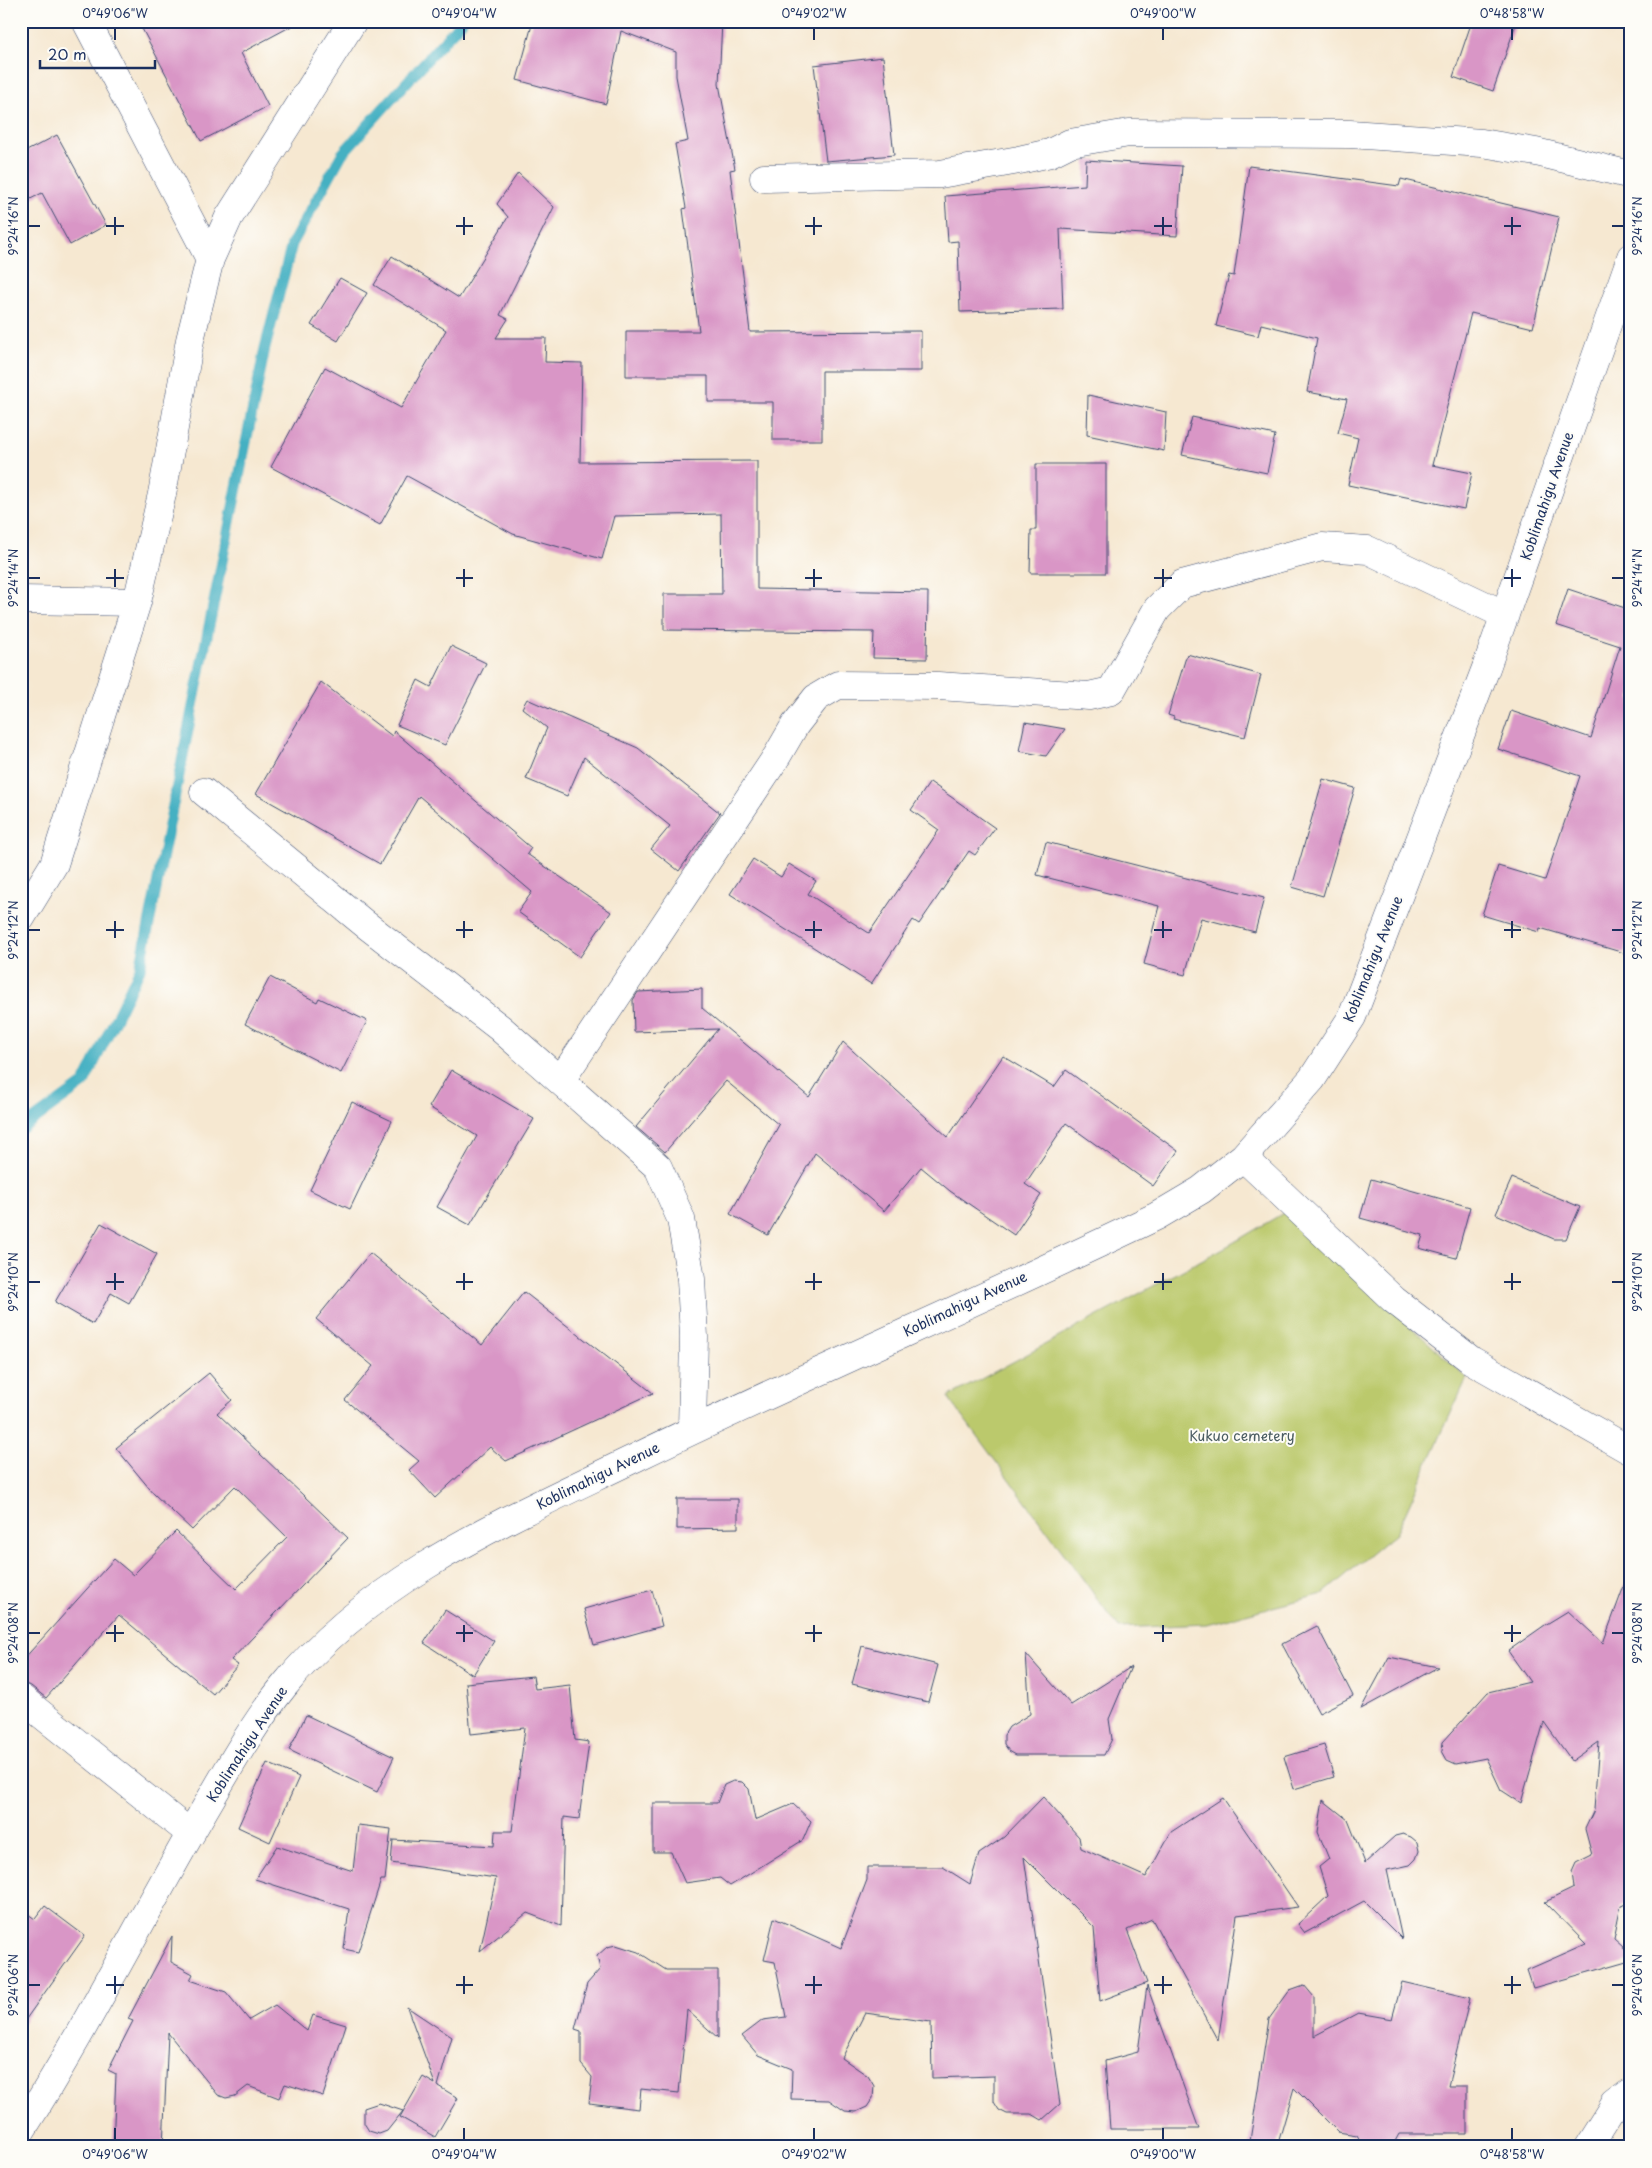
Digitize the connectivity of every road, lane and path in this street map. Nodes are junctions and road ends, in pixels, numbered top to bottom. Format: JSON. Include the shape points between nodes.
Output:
{"nodes":[{"id":1,"x":86,"y":21,"type":"edge"},
{"id":2,"x":353,"y":21,"type":"edge"},
{"id":3,"x":1631,"y":175,"type":"edge"},
{"id":4,"x":764,"y":178,"type":"dead end"},
{"id":5,"x":1631,"y":257,"type":"edge"},
{"id":6,"x":210,"y":259,"type":"junction"},
{"id":7,"x":21,"y":600,"type":"edge"},
{"id":8,"x":137,"y":602,"type":"junction"},
{"id":9,"x":1505,"y":614,"type":"junction"},
{"id":10,"x":204,"y":792,"type":"dead end"},
{"id":11,"x":21,"y":918,"type":"edge"},
{"id":12,"x":561,"y":1080,"type":"junction"},
{"id":13,"x":1243,"y":1157,"type":"junction"},
{"id":14,"x":692,"y":1430,"type":"junction"},
{"id":15,"x":1631,"y":1451,"type":"edge"},
{"id":16,"x":21,"y":1698,"type":"edge"},
{"id":17,"x":191,"y":1834,"type":"junction"},
{"id":18,"x":1631,"y":2092,"type":"edge"},
{"id":19,"x":21,"y":2131,"type":"edge"},
{"id":20,"x":1588,"y":2147,"type":"edge"}],
"edges":[{"from":1,"to":6,"type":"street"},
{"from":2,"to":6,"type":"street","via":[[229,217]]},
{"from":3,"to":4,"type":"street","via":[[1536,152],[1482,143],[1350,134],[1129,133],[1070,143],[1050,153],[1019,160],[940,174]]},
{"from":5,"to":9,"type":"street","name":"Koblimahigu Avenue"},
{"from":6,"to":8,"type":"street","via":[[190,340],[162,494]]},
{"from":7,"to":8,"type":"street"},
{"from":8,"to":11,"type":"street","via":[[54,864]]},
{"from":9,"to":12,"type":"street","via":[[1368,550],[1322,547],[1182,584],[1157,609],[1111,691],[1089,696],[938,686],[838,685],[816,698],[795,725]]},
{"from":9,"to":13,"type":"street","name":"Koblimahigu Avenue","via":[[1352,1017],[1312,1079]]},
{"from":10,"to":12,"type":"street"},
{"from":12,"to":14,"type":"street","via":[[658,1167],[681,1219],[691,1280],[694,1337]]},
{"from":13,"to":14,"type":"street","name":"Koblimahigu Avenue","via":[[1201,1190],[1156,1216]]},
{"from":13,"to":15,"type":"street","via":[[1394,1300],[1463,1354]]},
{"from":14,"to":17,"type":"street","name":"Koblimahigu Avenue","via":[[443,1554],[370,1605],[324,1643],[284,1685],[241,1749]]},
{"from":16,"to":17,"type":"street"},
{"from":17,"to":19,"type":"street","name":"Koblimahigu Avenue"},
{"from":18,"to":20,"type":"street","via":[[1615,2104]]}]}
